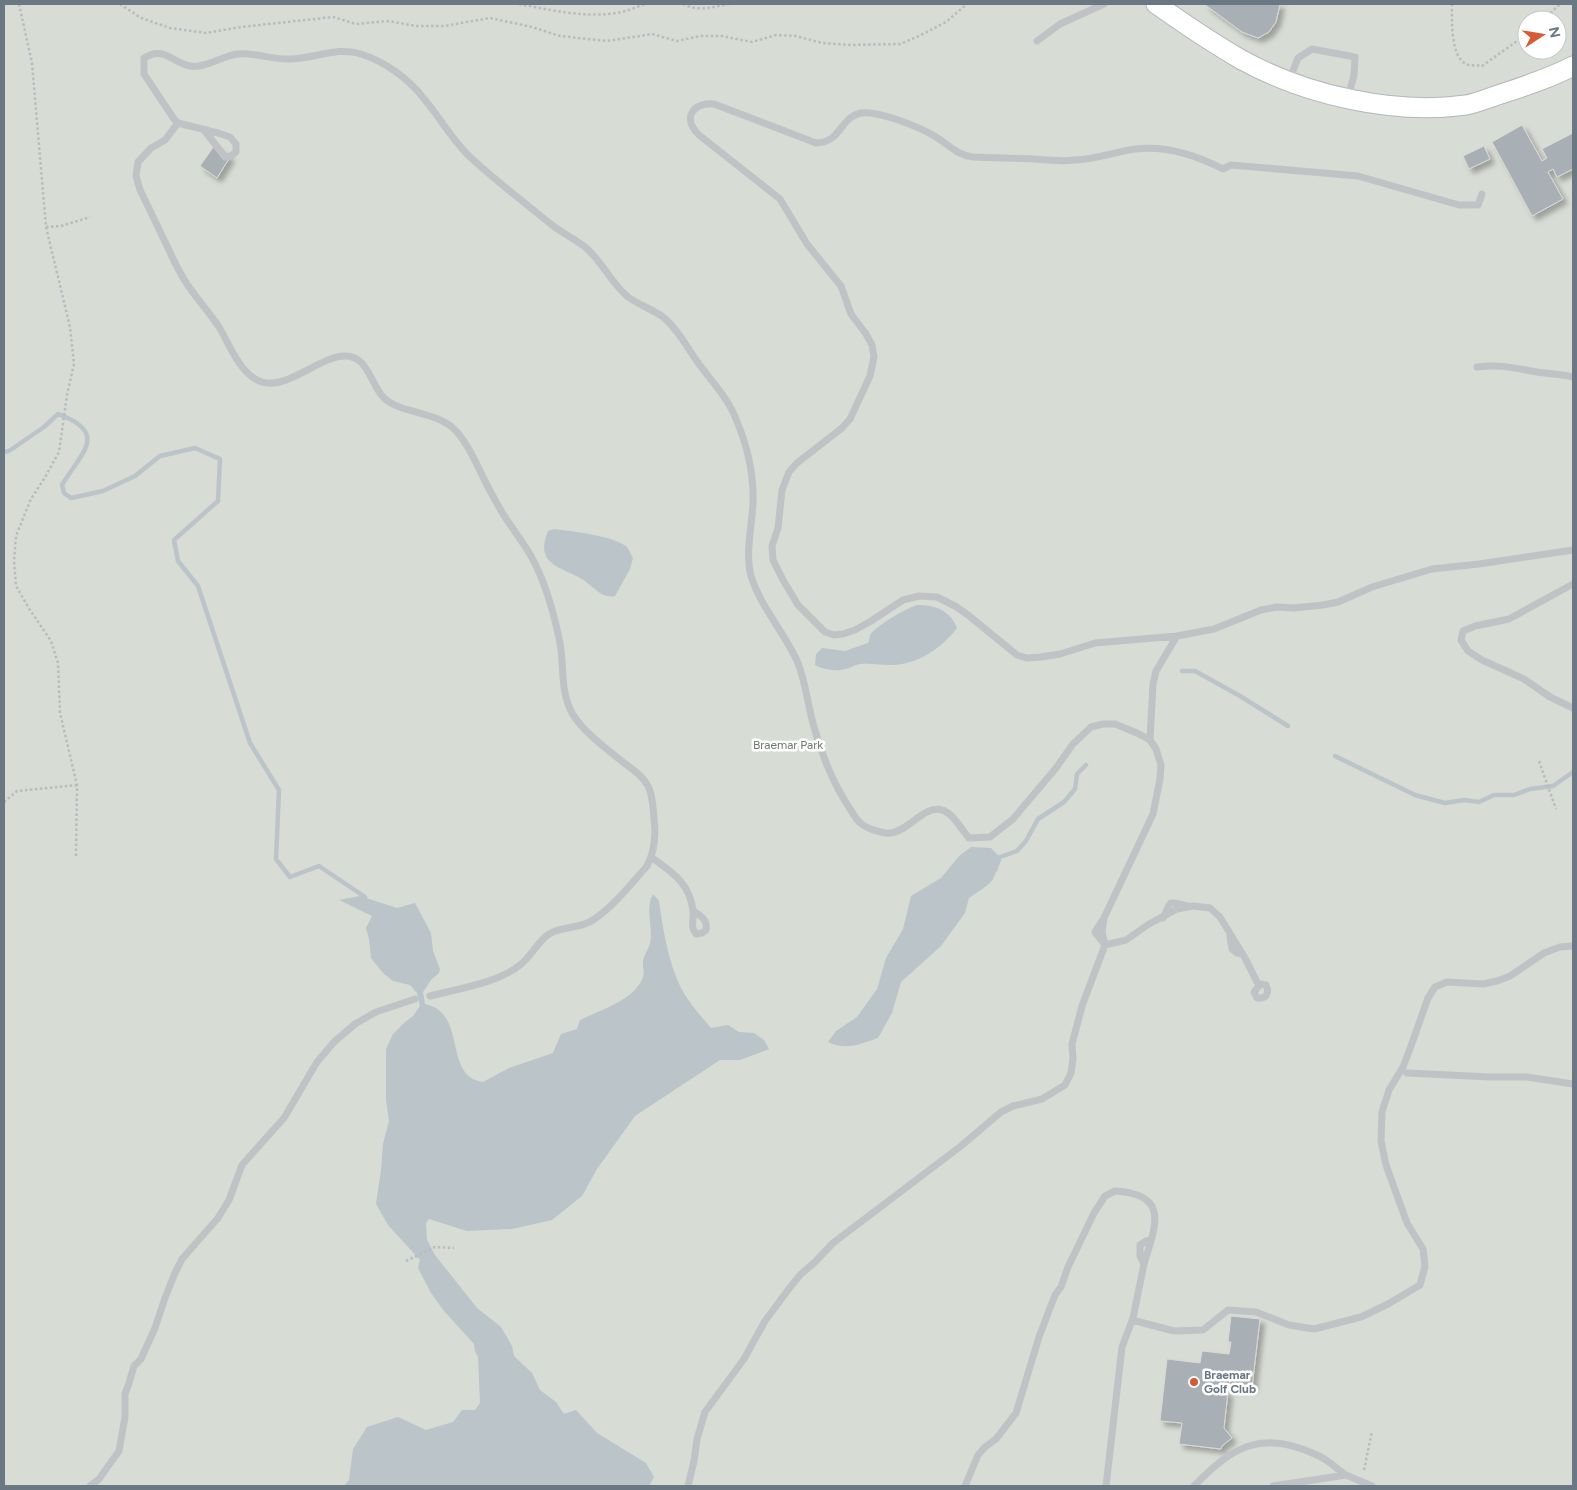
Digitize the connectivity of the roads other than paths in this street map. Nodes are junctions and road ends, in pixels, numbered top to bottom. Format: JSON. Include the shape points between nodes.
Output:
{"nodes":[{"id":1,"x":1104,"y":4,"type":"edge"},
{"id":2,"x":1156,"y":4,"type":"edge"},
{"id":3,"x":1038,"y":41,"type":"dead end"},
{"id":4,"x":1573,"y":66,"type":"edge"},
{"id":5,"x":1289,"y":81,"type":"junction"},
{"id":6,"x":1348,"y":98,"type":"junction"},
{"id":7,"x":178,"y":122,"type":"junction"},
{"id":8,"x":204,"y":130,"type":"junction"},
{"id":9,"x":1482,"y":194,"type":"dead end"},
{"id":10,"x":1478,"y":367,"type":"dead end"},
{"id":11,"x":1573,"y":377,"type":"edge"},
{"id":12,"x":1573,"y":550,"type":"edge"},
{"id":13,"x":1573,"y":584,"type":"edge"},
{"id":14,"x":1177,"y":636,"type":"junction"},
{"id":15,"x":1573,"y":708,"type":"edge"},
{"id":16,"x":1150,"y":740,"type":"junction"},
{"id":17,"x":651,"y":858,"type":"junction"},
{"id":18,"x":693,"y":910,"type":"dead end"},
{"id":19,"x":1105,"y":945,"type":"junction"},
{"id":20,"x":1573,"y":946,"type":"edge"},
{"id":21,"x":1259,"y":986,"type":"dead end"},
{"id":22,"x":430,"y":996,"type":"dead end"},
{"id":23,"x":415,"y":999,"type":"dead end"},
{"id":24,"x":1408,"y":1073,"type":"dead end"},
{"id":25,"x":1573,"y":1084,"type":"edge"},
{"id":26,"x":1132,"y":1320,"type":"junction"},
{"id":27,"x":1346,"y":1475,"type":"junction"},
{"id":28,"x":90,"y":1486,"type":"edge"},
{"id":29,"x":688,"y":1486,"type":"edge"},
{"id":30,"x":965,"y":1486,"type":"edge"},
{"id":31,"x":1106,"y":1486,"type":"edge"},
{"id":32,"x":1194,"y":1486,"type":"edge"},
{"id":33,"x":1273,"y":1486,"type":"edge"},
{"id":34,"x":1372,"y":1486,"type":"edge"}],
"edges":[{"from":1,"to":3,"type":"lane","via":[[1060,24]]},
{"from":2,"to":5,"type":"street","via":[[1242,60]]},
{"from":4,"to":6,"type":"street","via":[[1527,86],[1467,105],[1410,107]]},
{"from":5,"to":6,"type":"street"},
{"from":5,"to":6,"type":"lane","via":[[1298,58],[1312,48],[1355,57]]},
{"from":7,"to":8,"type":"lane"},
{"from":7,"to":16,"type":"lane","via":[[144,74],[144,58],[149,54],[164,54],[188,67],[211,64],[234,54],[288,60],[342,51],[364,55],[407,81],[470,157],[586,248],[628,296],[665,318],[736,417],[745,442],[753,484],[752,576],[798,664],[826,762],[851,812],[866,828],[888,834],[897,832],[930,809],[937,808],[947,811],[969,838],[990,837],[1013,819],[1073,744],[1091,728],[1115,724]]},
{"from":7,"to":17,"type":"lane","via":[[165,140],[151,148],[138,162],[136,176],[187,284],[253,377],[264,383],[275,383],[335,357],[354,357],[369,371],[385,399],[436,418],[459,434],[543,582],[559,638],[565,696],[572,714],[648,785],[655,826]]},
{"from":8,"to":8,"type":"lane","via":[[230,137],[236,144],[236,152],[225,157]]},
{"from":9,"to":14,"type":"lane","via":[[1478,205],[1459,205],[1358,176],[1231,165],[1223,169],[1180,151],[1154,149],[1073,161],[972,156],[955,151],[927,132],[872,114],[850,117],[833,139],[823,143],[714,104],[698,106],[691,115],[690,122],[699,135],[780,199],[806,244],[841,286],[852,314],[872,345],[874,357],[870,376],[850,419],[797,463],[789,472],[782,490],[778,528],[772,546],[773,560],[798,605],[818,627],[834,635],[844,634],[903,600],[919,596],[937,597],[955,606],[1010,650],[1027,658],[1060,654],[1095,643]]},
{"from":10,"to":11,"type":"lane","via":[[1515,366]]},
{"from":12,"to":14,"type":"lane","via":[[1432,569],[1372,587],[1338,602],[1261,610],[1214,629]]},
{"from":13,"to":15,"type":"lane","via":[[1509,619],[1463,631],[1461,640],[1482,660],[1524,679]]},
{"from":14,"to":16,"type":"lane","via":[[1156,671]]},
{"from":16,"to":19,"type":"lane","via":[[1160,765],[1153,814],[1095,932]]},
{"from":17,"to":18,"type":"lane","via":[[681,880]]},
{"from":17,"to":22,"type":"lane","via":[[648,866],[593,920],[548,935],[520,965],[506,974]]},
{"from":19,"to":21,"type":"lane","via":[[1126,940],[1177,909],[1193,906],[1210,908],[1220,917]]},
{"from":19,"to":29,"type":"lane","via":[[1080,1013],[1072,1044],[1071,1073],[1065,1085],[1042,1099],[1001,1112],[847,1232],[800,1275],[705,1412]]},
{"from":20,"to":26,"type":"lane","via":[[1544,953],[1497,981],[1483,984],[1446,982],[1434,987],[1428,998],[1403,1066],[1389,1090],[1382,1112],[1381,1141],[1407,1223],[1423,1249],[1425,1266],[1420,1285],[1361,1317],[1314,1329],[1289,1325],[1256,1312],[1228,1310],[1203,1330],[1174,1331]]},
{"from":23,"to":28,"type":"lane","via":[[376,1012],[334,1042],[317,1062],[284,1118],[242,1165],[229,1200],[218,1218],[182,1259],[156,1328],[141,1359],[134,1366],[126,1394],[119,1451]]},
{"from":24,"to":25,"type":"lane","via":[[1527,1077]]},
{"from":26,"to":30,"type":"lane","via":[[1144,1264],[1140,1245],[1151,1240],[1155,1214],[1150,1201],[1142,1196],[1115,1191],[1105,1196],[1086,1227],[1055,1295],[1016,1413],[996,1439],[978,1455]]},
{"from":26,"to":31,"type":"lane","via":[[1122,1347]]},
{"from":27,"to":32,"type":"lane","via":[[1319,1455],[1289,1444],[1262,1442],[1241,1448],[1216,1464]]},
{"from":27,"to":33,"type":"lane"},
{"from":27,"to":34,"type":"lane"}]}
